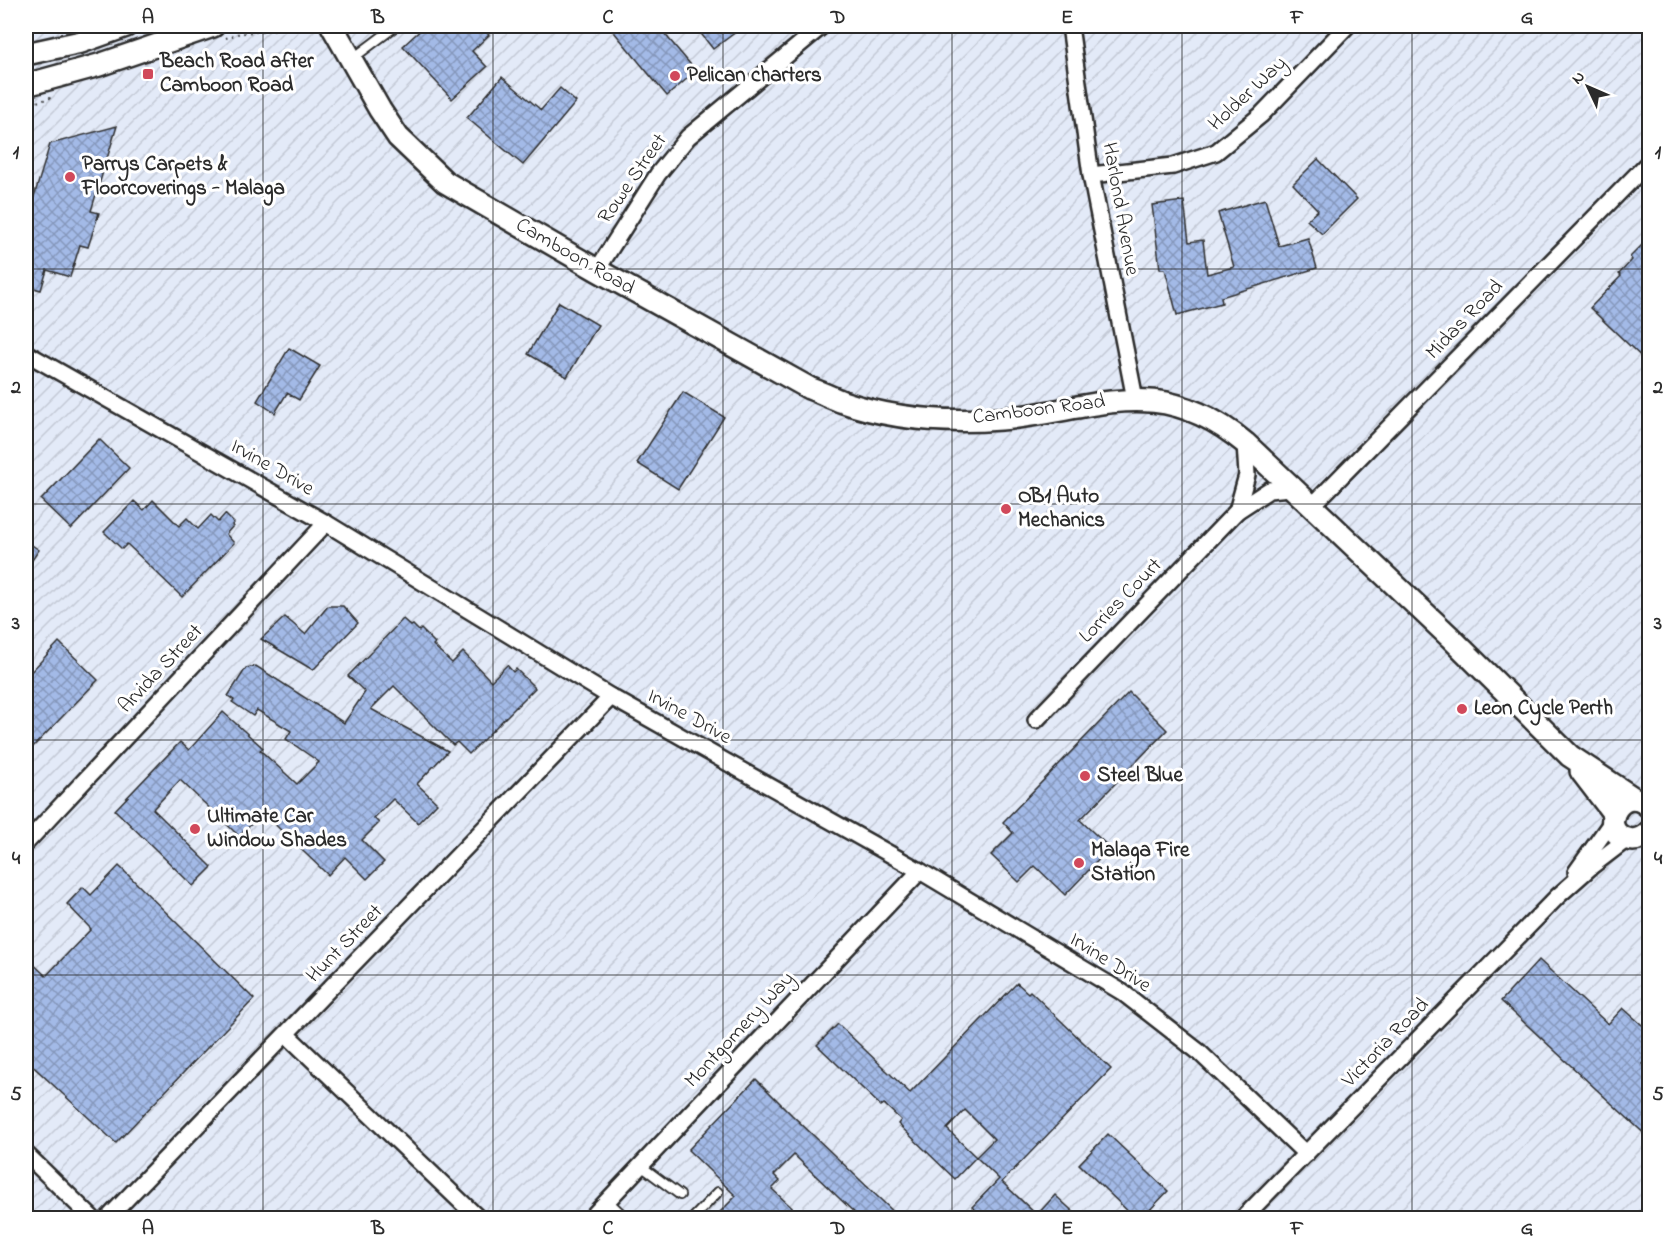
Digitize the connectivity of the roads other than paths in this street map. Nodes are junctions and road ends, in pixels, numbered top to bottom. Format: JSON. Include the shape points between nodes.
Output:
{"nodes":[{"id":1,"x":126,"y":26,"type":"edge"},
{"id":2,"x":213,"y":26,"type":"edge"},
{"id":3,"x":332,"y":26,"type":"edge"},
{"id":4,"x":396,"y":26,"type":"edge"},
{"id":5,"x":822,"y":26,"type":"edge"},
{"id":6,"x":1070,"y":26,"type":"edge"},
{"id":7,"x":1347,"y":26,"type":"edge"},
{"id":8,"x":26,"y":54,"type":"edge"},
{"id":9,"x":352,"y":58,"type":"junction"},
{"id":10,"x":26,"y":85,"type":"edge"},
{"id":11,"x":1650,"y":161,"type":"edge"},
{"id":12,"x":1091,"y":175,"type":"junction"},
{"id":13,"x":597,"y":270,"type":"junction"},
{"id":14,"x":26,"y":353,"type":"edge"},
{"id":15,"x":1135,"y":399,"type":"junction"},
{"id":16,"x":1245,"y":443,"type":"junction"},
{"id":17,"x":1290,"y":488,"type":"junction"},
{"id":18,"x":1311,"y":507,"type":"junction"},
{"id":19,"x":1237,"y":511,"type":"junction"},
{"id":20,"x":326,"y":523,"type":"junction"},
{"id":21,"x":611,"y":697,"type":"junction"},
{"id":22,"x":1036,"y":720,"type":"dead end"},
{"id":23,"x":1570,"y":756,"type":"junction"},
{"id":24,"x":1644,"y":800,"type":"edge"},
{"id":25,"x":1613,"y":817,"type":"junction"},
{"id":26,"x":1640,"y":840,"type":"edge"},
{"id":27,"x":26,"y":843,"type":"edge"},
{"id":28,"x":920,"y":870,"type":"junction"},
{"id":29,"x":1558,"y":896,"type":"junction"},
{"id":30,"x":287,"y":1035,"type":"junction"},
{"id":31,"x":26,"y":1154,"type":"edge"},
{"id":32,"x":1306,"y":1154,"type":"junction"},
{"id":33,"x":641,"y":1166,"type":"junction"},
{"id":34,"x":718,"y":1192,"type":"dead end"},
{"id":35,"x":680,"y":1195,"type":"dead end"},
{"id":36,"x":608,"y":1201,"type":"junction"},
{"id":37,"x":92,"y":1218,"type":"edge"},
{"id":38,"x":108,"y":1218,"type":"edge"},
{"id":39,"x":478,"y":1218,"type":"edge"},
{"id":40,"x":591,"y":1218,"type":"edge"},
{"id":41,"x":626,"y":1218,"type":"edge"},
{"id":42,"x":693,"y":1218,"type":"edge"},
{"id":43,"x":1243,"y":1218,"type":"edge"}],
"edges":[{"from":1,"to":8,"type":"street","via":[[81,42]]},
{"from":2,"to":10,"type":"street"},
{"from":3,"to":9,"type":"street","name":"Camboon Road"},
{"from":4,"to":9,"type":"lane"},
{"from":5,"to":13,"type":"street","name":"Rowe Street","via":[[688,137],[657,174]]},
{"from":6,"to":12,"type":"street","name":"Harlond Avenue"},
{"from":7,"to":12,"type":"street","name":"Holder Way","via":[[1261,115],[1216,152],[1173,166]]},
{"from":9,"to":13,"type":"street","name":"Camboon Road","via":[[398,137],[445,182]]},
{"from":11,"to":18,"type":"street","name":"Midas Road"},
{"from":12,"to":15,"type":"street","name":"Harlond Avenue"},
{"from":13,"to":15,"type":"street","name":"Camboon Road","via":[[810,387],[842,402],[881,413],[916,418],[1000,419]]},
{"from":14,"to":20,"type":"street","name":"Irvine Drive"},
{"from":15,"to":16,"type":"street","name":"Camboon Road","via":[[1170,403],[1200,413],[1225,426]]},
{"from":16,"to":17,"type":"street","name":"Camboon Road"},
{"from":16,"to":19,"type":"street","name":"Lorries Court","via":[[1247,475]]},
{"from":17,"to":18,"type":"street","name":"Camboon Road"},
{"from":17,"to":19,"type":"street","name":"Lorries Court","via":[[1269,490]]},
{"from":18,"to":23,"type":"street","name":"Camboon Road"},
{"from":19,"to":22,"type":"street","name":"Lorries Court"},
{"from":20,"to":21,"type":"street","name":"Irvine Drive"},
{"from":20,"to":27,"type":"street","name":"Arvida Street"},
{"from":21,"to":28,"type":"street","name":"Irvine Drive"},
{"from":21,"to":30,"type":"street","name":"Hunt Street"},
{"from":23,"to":24,"type":"street","name":"Camboon Road"},
{"from":23,"to":25,"type":"street","name":"Camboon Road"},
{"from":24,"to":25,"type":"street","via":[[1622,803]]},
{"from":25,"to":26,"type":"street","name":"Camboon Road","via":[[1617,833]]},
{"from":25,"to":29,"type":"street","name":"Victoria Road"},
{"from":26,"to":29,"type":"street","name":"Victoria Road","via":[[1593,865]]},
{"from":28,"to":32,"type":"street","name":"Irvine Drive","via":[[1122,992],[1198,1052]]},
{"from":28,"to":33,"type":"street","name":"Montgomery Way"},
{"from":29,"to":32,"type":"street","name":"Victoria Road"},
{"from":30,"to":38,"type":"street","name":"Hunt Street"},
{"from":30,"to":39,"type":"street"},
{"from":31,"to":37,"type":"street"},
{"from":32,"to":43,"type":"street","name":"Victoria Road"},
{"from":33,"to":35,"type":"lane"},
{"from":33,"to":36,"type":"street","name":"Montgomery Way"},
{"from":34,"to":42,"type":"lane"},
{"from":36,"to":40,"type":"street","name":"Montgomery Way"},
{"from":36,"to":41,"type":"lane"}]}
